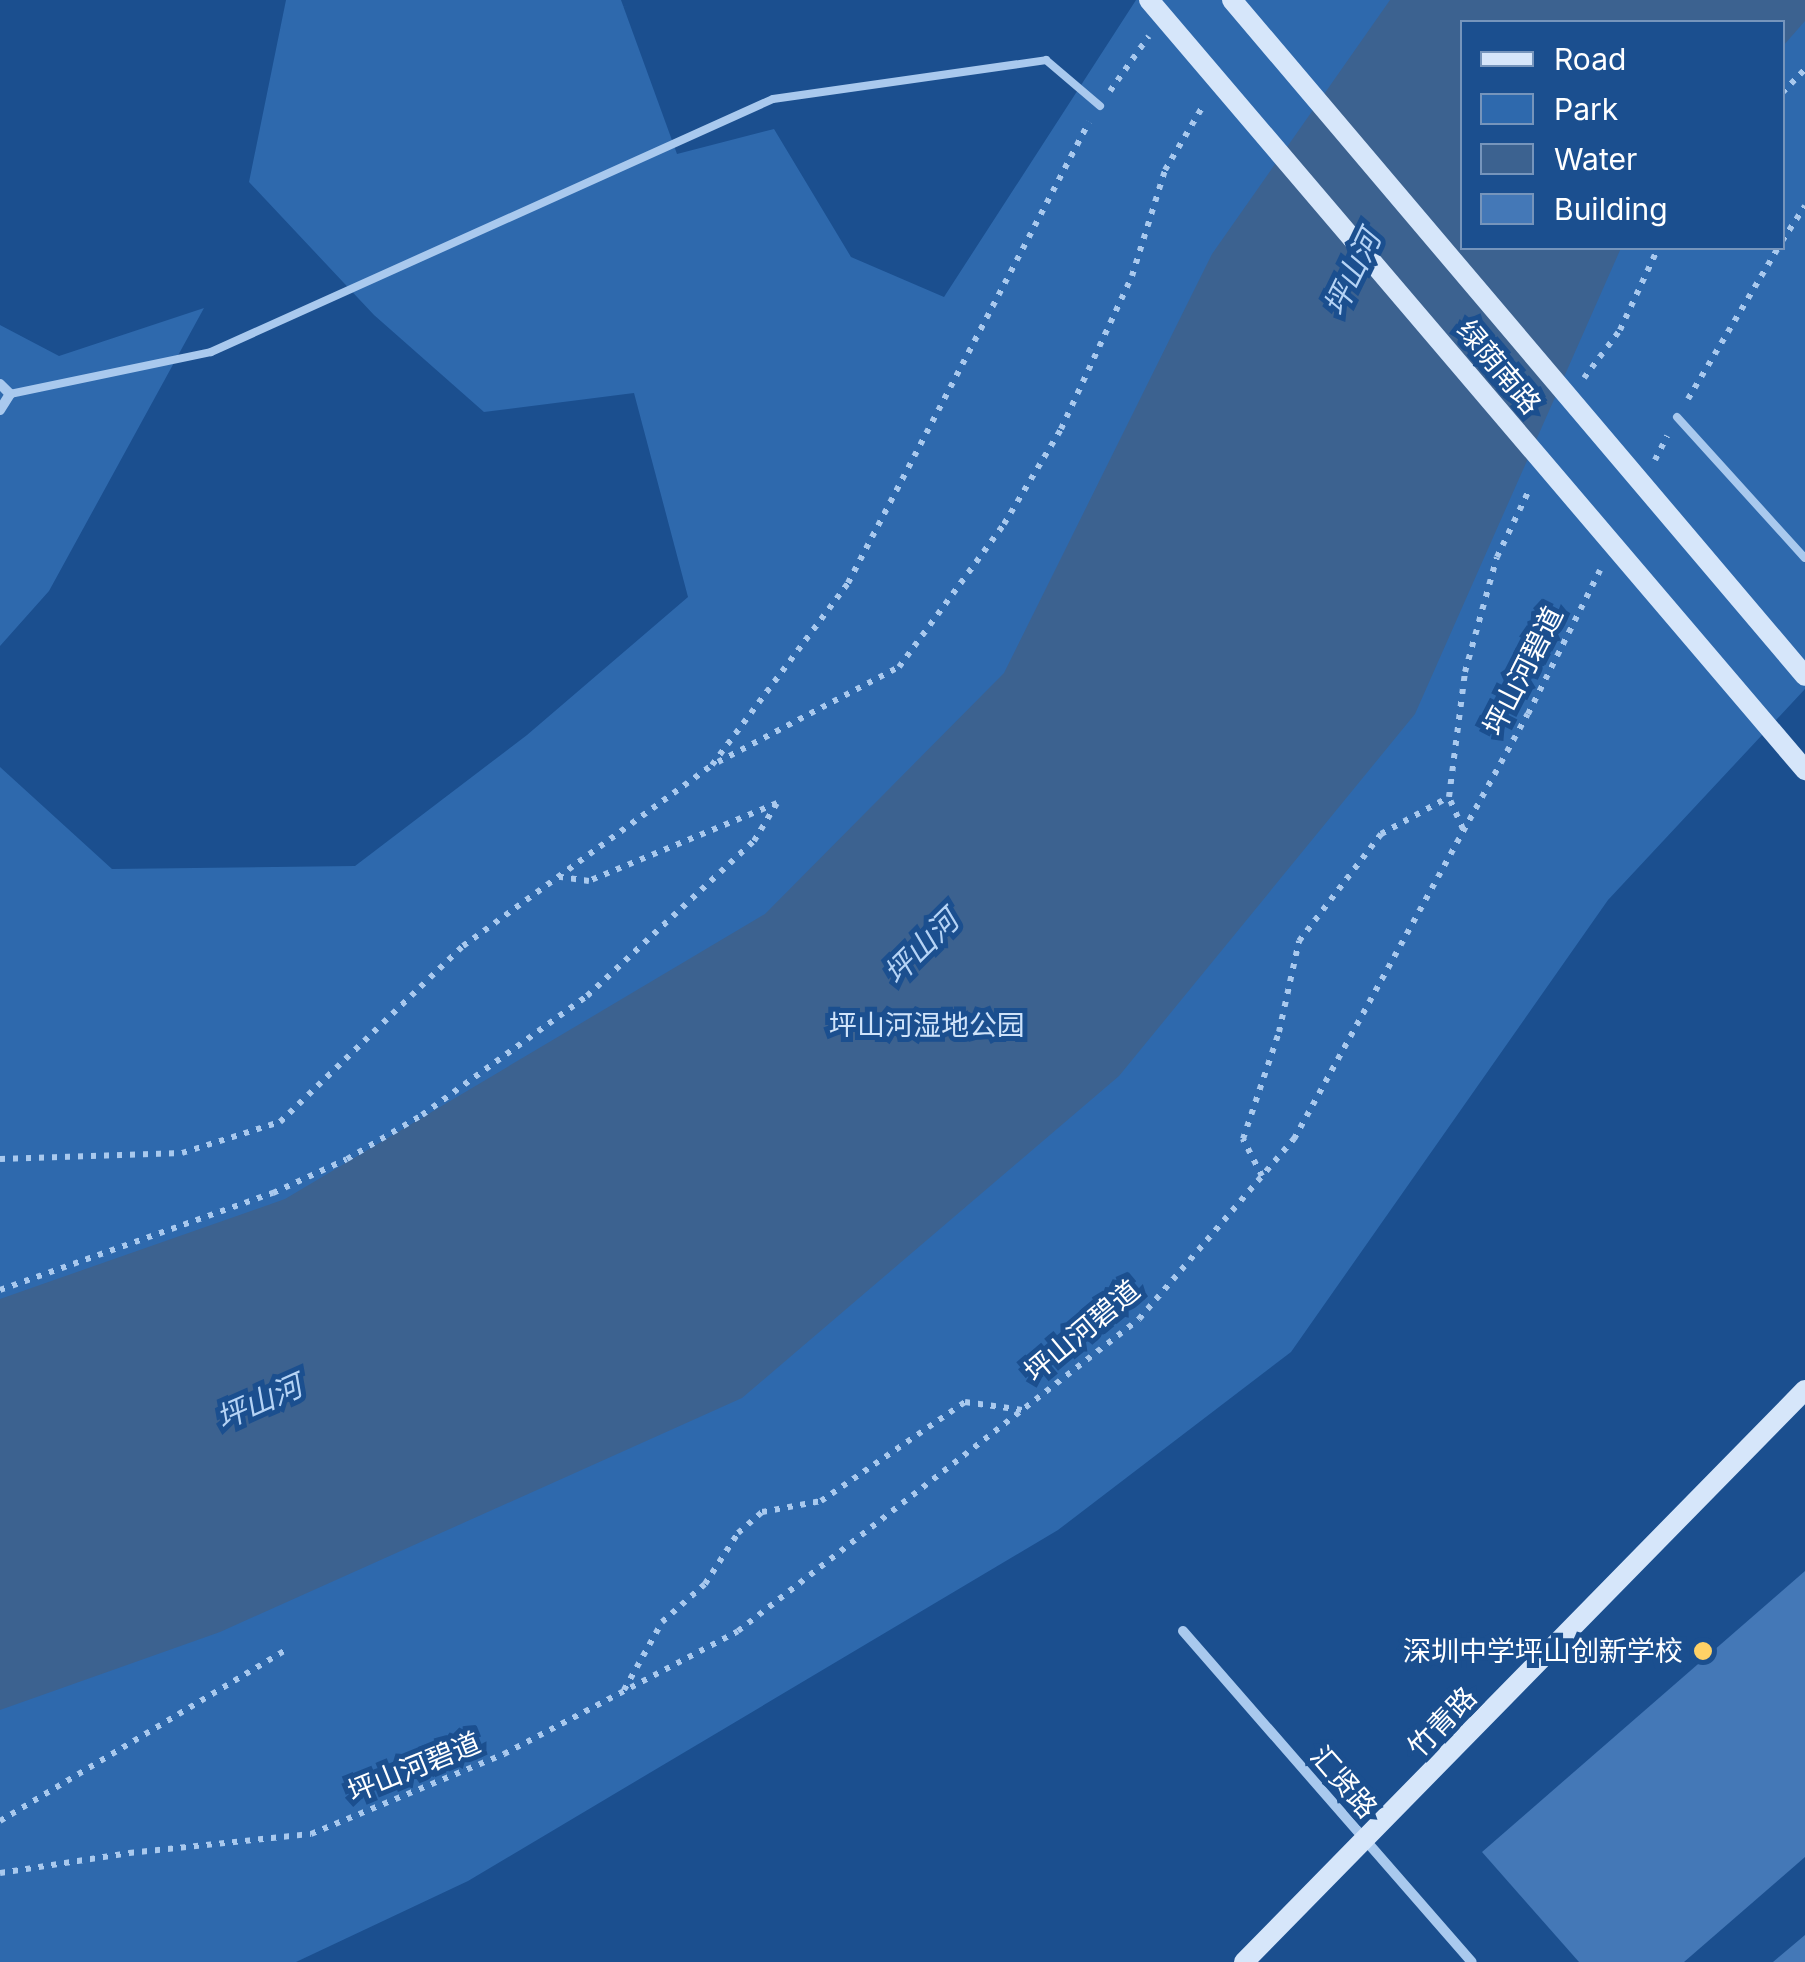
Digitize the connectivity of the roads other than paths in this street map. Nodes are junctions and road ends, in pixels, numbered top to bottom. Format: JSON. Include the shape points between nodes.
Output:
{"nodes":[{"id":1,"x":1150,"y":0,"type":"edge"},
{"id":2,"x":1232,"y":0,"type":"edge"},
{"id":3,"x":1100,"y":106,"type":"road end"},
{"id":4,"x":0,"y":384,"type":"edge"},
{"id":5,"x":10,"y":394,"type":"junction"},
{"id":6,"x":0,"y":410,"type":"edge"},
{"id":7,"x":1677,"y":418,"type":"road end"},
{"id":8,"x":1805,"y":558,"type":"edge"},
{"id":9,"x":1805,"y":676,"type":"edge"},
{"id":10,"x":1805,"y":770,"type":"edge"},
{"id":11,"x":1805,"y":1390,"type":"edge"},
{"id":12,"x":1183,"y":1631,"type":"dead end"},
{"id":13,"x":1365,"y":1840,"type":"junction"},
{"id":14,"x":1244,"y":1962,"type":"edge"},
{"id":15,"x":1472,"y":1962,"type":"edge"}],
"edges":[{"from":1,"to":10,"type":"street","name":"绿荫南路"},
{"from":2,"to":9,"type":"street","name":"绿荫南路"},
{"from":3,"to":5,"type":"lane","via":[[1046,60],[773,99],[211,352]]},
{"from":4,"to":5,"type":"street"},
{"from":5,"to":6,"type":"street"},
{"from":7,"to":8,"type":"lane"},
{"from":11,"to":13,"type":"street","name":"竹青路"},
{"from":12,"to":13,"type":"street","name":"汇贤路"},
{"from":13,"to":14,"type":"street","name":"竹青路"},
{"from":13,"to":15,"type":"street","name":"汇贤路"}]}
